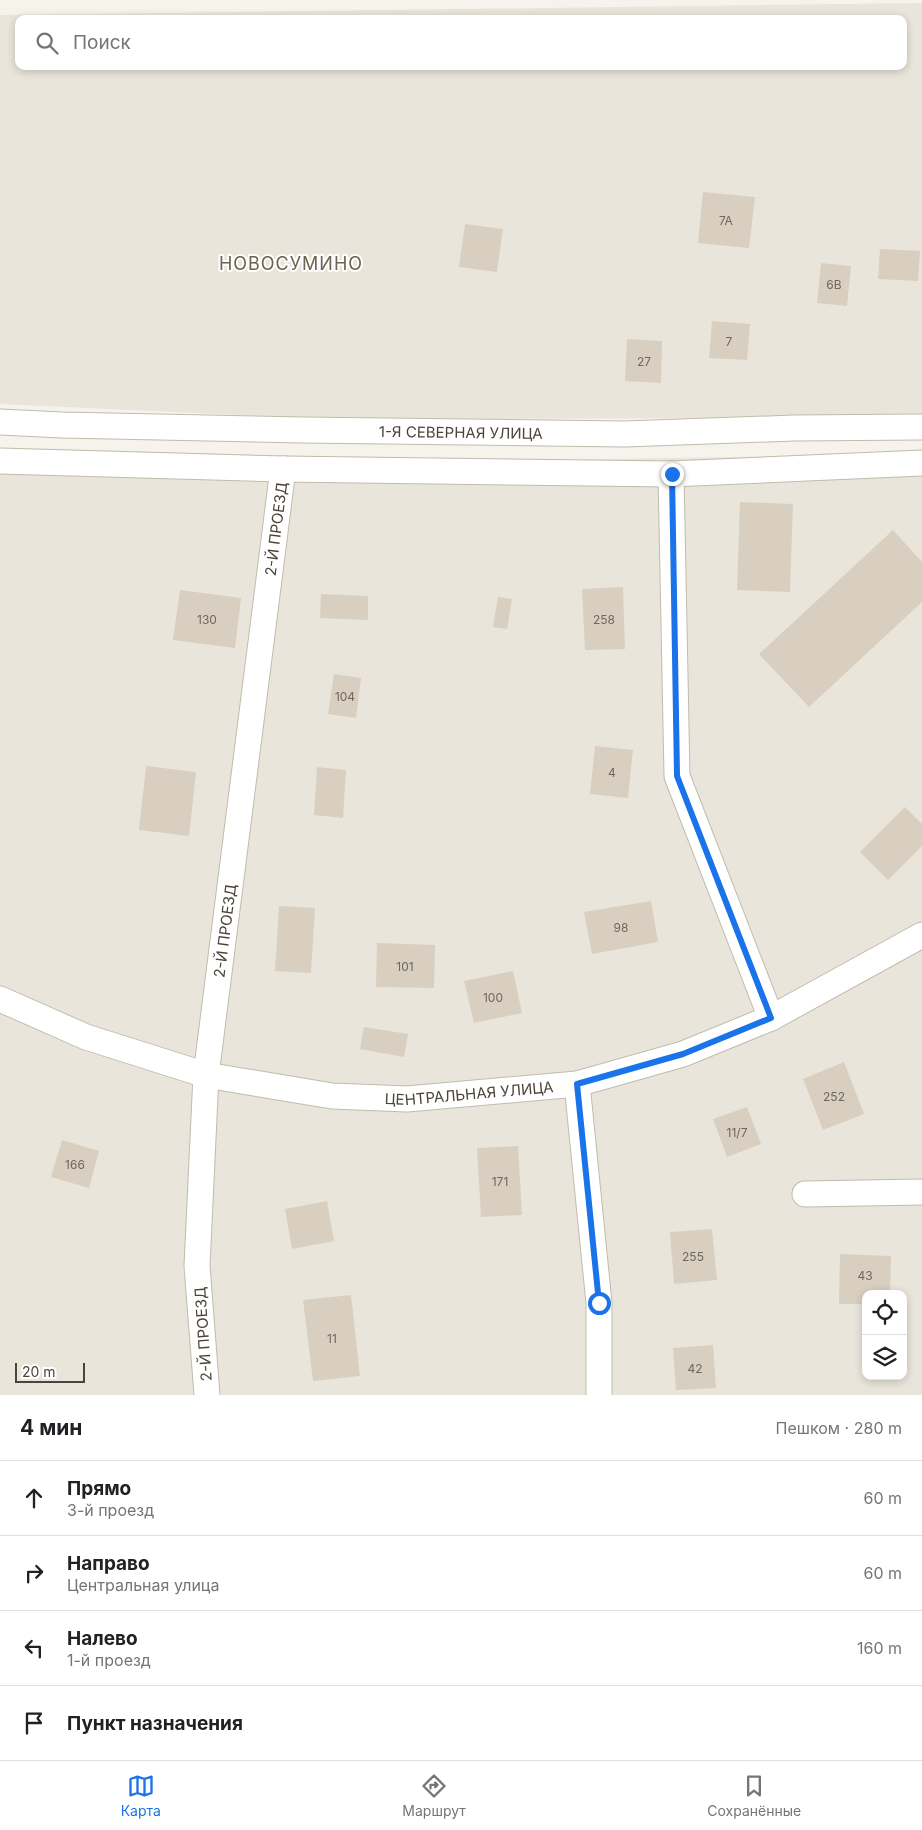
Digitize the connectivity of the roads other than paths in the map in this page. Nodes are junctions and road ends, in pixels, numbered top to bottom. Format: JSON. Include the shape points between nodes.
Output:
{"nodes":[{"id":1,"x":0,"y":422,"type":"edge"},
{"id":2,"x":922,"y":427,"type":"edge"},
{"id":3,"x":0,"y":461,"type":"edge"},
{"id":4,"x":922,"y":463,"type":"edge"},
{"id":5,"x":283,"y":469,"type":"junction"},
{"id":6,"x":672,"y":474,"type":"junction"},
{"id":7,"x":922,"y":935,"type":"edge"},
{"id":8,"x":0,"y":999,"type":"edge"},
{"id":9,"x":771,"y":1018,"type":"junction"},
{"id":10,"x":206,"y":1075,"type":"junction"},
{"id":11,"x":577,"y":1084,"type":"junction"},
{"id":12,"x":922,"y":1192,"type":"edge"},
{"id":13,"x":805,"y":1194,"type":"dead end"},
{"id":14,"x":207,"y":1395,"type":"edge"},
{"id":15,"x":599,"y":1395,"type":"edge"}],
"edges":[{"from":1,"to":2,"type":"street","name":"1-Я СЕВЕРНАЯ УЛИЦА","via":[[625,434]]},
{"from":3,"to":5,"type":"street"},
{"from":4,"to":6,"type":"street"},
{"from":5,"to":6,"type":"street"},
{"from":5,"to":10,"type":"street","name":"2-Й ПРОЕЗД"},
{"from":6,"to":9,"type":"street","via":[[677,776]]},
{"from":7,"to":9,"type":"street","name":"ЦЕНТРАЛЬНАЯ УЛИЦА"},
{"from":8,"to":10,"type":"street","name":"ЦЕНТРАЛЬНАЯ УЛИЦА","via":[[86,1037]]},
{"from":9,"to":11,"type":"street","name":"ЦЕНТРАЛЬНАЯ УЛИЦА","via":[[683,1054]]},
{"from":10,"to":11,"type":"street","name":"ЦЕНТРАЛЬНАЯ УЛИЦА","via":[[332,1096],[407,1099]]},
{"from":10,"to":14,"type":"street","name":"2-Й ПРОЕЗД","via":[[198,1266]]},
{"from":11,"to":15,"type":"street","via":[[599,1303]]},
{"from":12,"to":13,"type":"street"}]}
